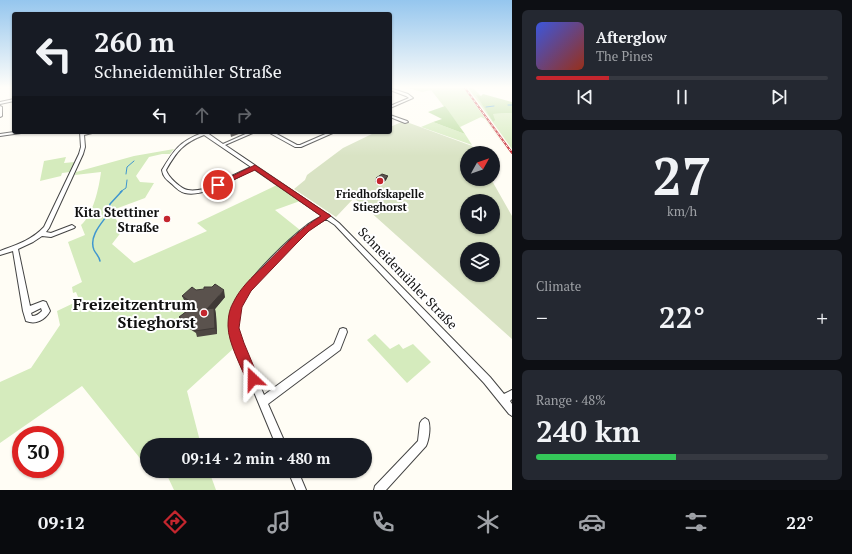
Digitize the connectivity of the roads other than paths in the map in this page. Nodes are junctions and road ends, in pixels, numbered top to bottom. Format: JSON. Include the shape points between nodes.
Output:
{"nodes":[{"id":1,"x":392,"y":117,"type":"edge"},
{"id":2,"x":406,"y":122,"type":"dead end"},
{"id":3,"x":12,"y":133,"type":"edge"},
{"id":4,"x":82,"y":134,"type":"edge"},
{"id":5,"x":201,"y":134,"type":"edge"},
{"id":6,"x":205,"y":134,"type":"edge"},
{"id":7,"x":249,"y":134,"type":"edge"},
{"id":8,"x":274,"y":134,"type":"edge"},
{"id":9,"x":328,"y":134,"type":"edge"},
{"id":10,"x":0,"y":135,"type":"edge"},
{"id":11,"x":223,"y":146,"type":"junction"},
{"id":12,"x":255,"y":167,"type":"junction"},
{"id":13,"x":327,"y":216,"type":"junction"},
{"id":14,"x":72,"y":227,"type":"dead end"},
{"id":15,"x":42,"y":234,"type":"junction"},
{"id":16,"x":15,"y":248,"type":"junction"},
{"id":17,"x":0,"y":253,"type":"edge"},
{"id":18,"x":27,"y":311,"type":"dead end"},
{"id":19,"x":343,"y":332,"type":"dead end"},
{"id":20,"x":508,"y":397,"type":"edge"},
{"id":21,"x":263,"y":402,"type":"junction"},
{"id":22,"x":512,"y":411,"type":"edge"},
{"id":23,"x":425,"y":423,"type":"dead end"},
{"id":24,"x":278,"y":438,"type":"edge"},
{"id":25,"x":296,"y":478,"type":"edge"},
{"id":26,"x":301,"y":490,"type":"edge"},
{"id":27,"x":379,"y":490,"type":"edge"}],
"edges":[{"from":1,"to":2,"type":"street"},
{"from":3,"to":10,"type":"street"},
{"from":4,"to":15,"type":"street","via":[[83,147],[77,163]]},
{"from":5,"to":12,"type":"street","via":[[188,139],[179,147],[164,170],[165,175],[180,189],[193,192],[206,190]]},
{"from":6,"to":11,"type":"street","name":"Schneidemühler Straße"},
{"from":7,"to":11,"type":"street"},
{"from":8,"to":9,"type":"street","via":[[296,146]]},
{"from":11,"to":12,"type":"street","name":"Schneidemühler Straße"},
{"from":12,"to":13,"type":"street","name":"Schneidemühler Straße"},
{"from":13,"to":20,"type":"street","name":"Schneidemühler Straße","via":[[482,375]]},
{"from":13,"to":21,"type":"street","via":[[306,229],[248,288],[237,305],[233,322],[235,336]]},
{"from":14,"to":15,"type":"street","via":[[51,235]]},
{"from":15,"to":16,"type":"street"},
{"from":16,"to":17,"type":"street"},
{"from":16,"to":18,"type":"street"},
{"from":19,"to":21,"type":"street","via":[[337,347]]},
{"from":20,"to":22,"type":"street","name":"Schneidemühler Straße"},
{"from":21,"to":24,"type":"street"},
{"from":23,"to":27,"type":"street","via":[[423,443]]},
{"from":25,"to":26,"type":"street"}]}
